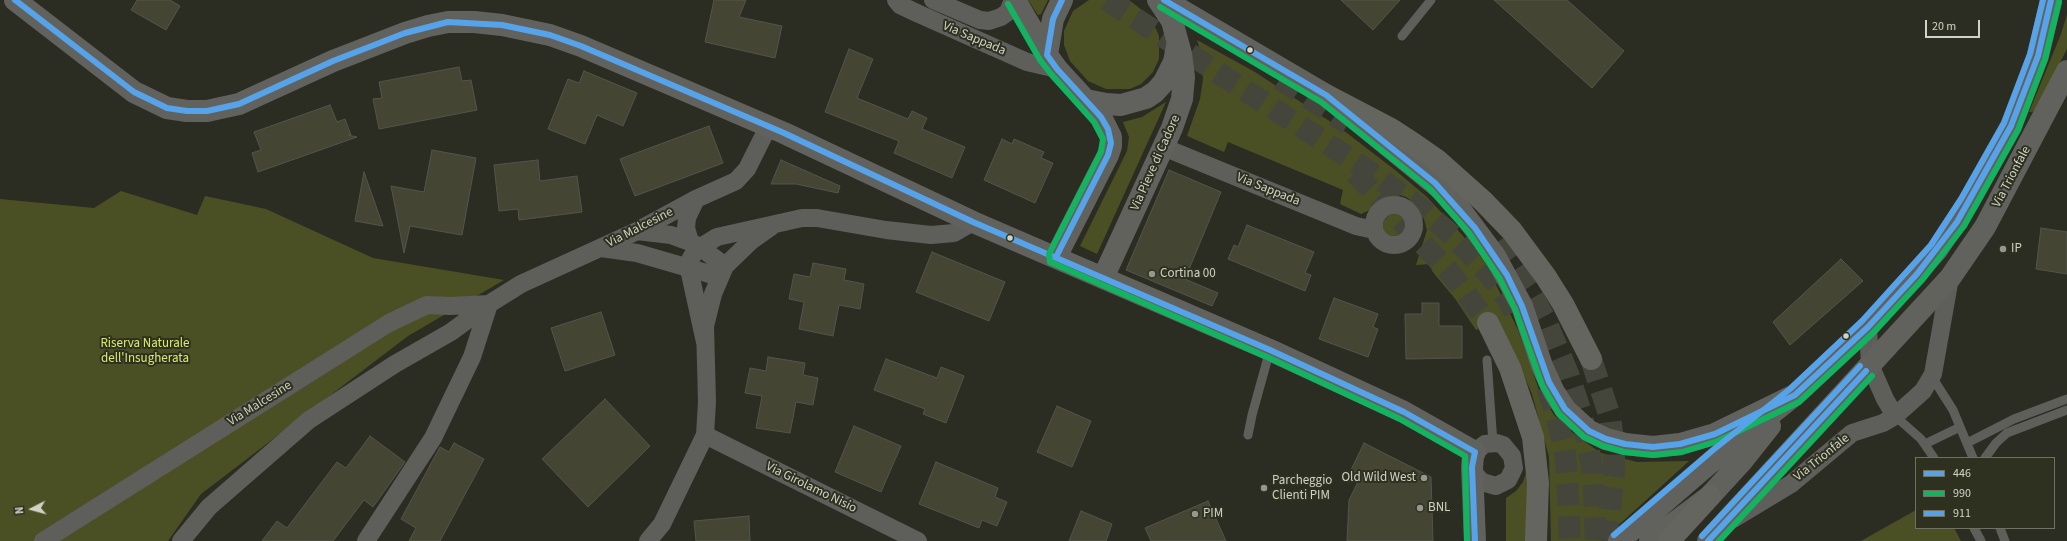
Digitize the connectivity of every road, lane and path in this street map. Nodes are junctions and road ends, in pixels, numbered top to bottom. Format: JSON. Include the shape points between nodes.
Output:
{"nodes":[{"id":1,"x":15,"y":0,"type":"edge"},
{"id":2,"x":896,"y":0,"type":"edge"},
{"id":3,"x":933,"y":0,"type":"edge"},
{"id":4,"x":1014,"y":0,"type":"edge"},
{"id":5,"x":1062,"y":0,"type":"edge"},
{"id":6,"x":1158,"y":0,"type":"edge"},
{"id":7,"x":1164,"y":0,"type":"edge"},
{"id":8,"x":1430,"y":0,"type":"edge"},
{"id":9,"x":2051,"y":0,"type":"edge"},
{"id":10,"x":1402,"y":36,"type":"dead end"},
{"id":11,"x":1177,"y":43,"type":"junction"},
{"id":12,"x":1052,"y":62,"type":"junction"},
{"id":13,"x":2067,"y":71,"type":"edge"},
{"id":14,"x":1326,"y":95,"type":"junction"},
{"id":15,"x":1086,"y":100,"type":"junction"},
{"id":16,"x":768,"y":127,"type":"junction"},
{"id":17,"x":1163,"y":147,"type":"junction"},
{"id":18,"x":696,"y":199,"type":"junction"},
{"id":19,"x":973,"y":222,"type":"junction"},
{"id":20,"x":774,"y":225,"type":"junction"},
{"id":21,"x":1374,"y":230,"type":"dead end"},
{"id":22,"x":637,"y":231,"type":"junction"},
{"id":23,"x":695,"y":244,"type":"junction"},
{"id":24,"x":600,"y":248,"type":"junction"},
{"id":25,"x":1056,"y":257,"type":"junction"},
{"id":26,"x":689,"y":269,"type":"junction"},
{"id":27,"x":723,"y":271,"type":"junction"},
{"id":28,"x":1103,"y":278,"type":"junction"},
{"id":29,"x":1950,"y":278,"type":"junction"},
{"id":30,"x":489,"y":304,"type":"junction"},
{"id":31,"x":1488,"y":323,"type":"tunnel mouth"},
{"id":32,"x":1868,"y":326,"type":"junction"},
{"id":33,"x":705,"y":342,"type":"junction"},
{"id":34,"x":1270,"y":350,"type":"junction"},
{"id":35,"x":1591,"y":359,"type":"tunnel mouth"},
{"id":36,"x":1487,"y":360,"type":"dead end"},
{"id":37,"x":1870,"y":365,"type":"junction"},
{"id":38,"x":1932,"y":377,"type":"junction"},
{"id":39,"x":1795,"y":395,"type":"junction"},
{"id":40,"x":2067,"y":399,"type":"edge"},
{"id":41,"x":2067,"y":410,"type":"edge"},
{"id":42,"x":1895,"y":416,"type":"junction"},
{"id":43,"x":1960,"y":427,"type":"junction"},
{"id":44,"x":705,"y":434,"type":"junction"},
{"id":45,"x":1248,"y":435,"type":"dead end"},
{"id":46,"x":1967,"y":443,"type":"junction"},
{"id":47,"x":1925,"y":444,"type":"junction"},
{"id":48,"x":1480,"y":455,"type":"junction"},
{"id":49,"x":1933,"y":457,"type":"edge"},
{"id":50,"x":1973,"y":457,"type":"edge"},
{"id":51,"x":1986,"y":457,"type":"edge"},
{"id":52,"x":1710,"y":496,"type":"junction"},
{"id":53,"x":1723,"y":524,"type":"junction"},
{"id":54,"x":1975,"y":529,"type":"edge"},
{"id":55,"x":2000,"y":529,"type":"edge"},
{"id":56,"x":43,"y":541,"type":"edge"},
{"id":57,"x":181,"y":541,"type":"edge"},
{"id":58,"x":366,"y":541,"type":"edge"},
{"id":59,"x":648,"y":541,"type":"edge"},
{"id":60,"x":918,"y":541,"type":"edge"},
{"id":61,"x":1475,"y":541,"type":"edge"},
{"id":62,"x":1536,"y":541,"type":"edge"},
{"id":63,"x":1620,"y":541,"type":"edge"},
{"id":64,"x":1650,"y":541,"type":"edge"},
{"id":65,"x":1669,"y":541,"type":"edge"},
{"id":66,"x":1708,"y":541,"type":"edge"},
{"id":67,"x":1981,"y":541,"type":"edge"},
{"id":68,"x":2005,"y":541,"type":"edge"}],
"edges":[{"from":1,"to":16,"type":"street","via":[[134,92],[176,110],[207,111],[239,104],[333,61],[405,32],[448,22],[474,22],[517,27],[550,35]]},
{"from":2,"to":12,"type":"street","name":"Via Sappada","via":[[900,5],[919,14],[1027,62]]},
{"from":3,"to":4,"type":"street","name":"Via Sappada","via":[[980,20],[990,21],[1008,12]]},
{"from":4,"to":12,"type":"street"},
{"from":5,"to":12,"type":"street","via":[[1053,20]]},
{"from":6,"to":11,"type":"street","name":"Via Pieve di Cadore","via":[[1172,21]]},
{"from":7,"to":14,"type":"street"},
{"from":8,"to":10,"type":"lane"},
{"from":9,"to":32,"type":"street","name":"Via Trionfale","via":[[2041,44],[2023,97],[2011,126],[1972,197],[1937,250]]},
{"from":11,"to":15,"type":"street","name":"Via Pieve di Cadore","via":[[1171,70],[1160,87],[1146,98],[1121,105]]},
{"from":11,"to":17,"type":"street","name":"Via Pieve di Cadore","via":[[1183,65],[1182,99]]},
{"from":12,"to":15,"type":"street"},
{"from":13,"to":29,"type":"street","name":"Via Trionfale","via":[[1988,220]]},
{"from":14,"to":35,"type":"highway","via":[[1414,144],[1437,160],[1483,201],[1512,231],[1546,277]]},
{"from":14,"to":39,"type":"street","via":[[1435,183],[1471,223],[1495,256],[1517,295],[1554,392],[1566,409],[1589,431],[1625,444],[1653,447],[1680,444],[1716,434]]},
{"from":15,"to":25,"type":"street","via":[[1108,129],[1111,146]]},
{"from":16,"to":18,"type":"street","name":"Via Malcesine","via":[[740,178]]},
{"from":16,"to":19,"type":"street"},
{"from":17,"to":21,"type":"street","name":"Via Sappada","via":[[1356,226]]},
{"from":17,"to":28,"type":"street","name":"Via Pieve di Cadore"},
{"from":18,"to":22,"type":"street","name":"Via Malcesine"},
{"from":18,"to":23,"type":"street","via":[[687,218],[686,228]]},
{"from":19,"to":20,"type":"street","via":[[959,231],[938,235],[817,218],[802,218]]},
{"from":19,"to":25,"type":"street"},
{"from":20,"to":23,"type":"street","via":[[732,233]]},
{"from":20,"to":27,"type":"street","via":[[751,241]]},
{"from":22,"to":23,"type":"street","via":[[671,235]]},
{"from":22,"to":24,"type":"street","name":"Via Malcesine"},
{"from":23,"to":26,"type":"street"},
{"from":23,"to":27,"type":"street"},
{"from":24,"to":26,"type":"street","via":[[637,253]]},
{"from":24,"to":30,"type":"street","name":"Via Malcesine","via":[[521,284]]},
{"from":25,"to":28,"type":"street"},
{"from":26,"to":27,"type":"street"},
{"from":26,"to":33,"type":"street"},
{"from":27,"to":33,"type":"street","via":[[707,313]]},
{"from":28,"to":34,"type":"street"},
{"from":29,"to":37,"type":"street","name":"Via Trionfale"},
{"from":29,"to":38,"type":"street","name":"Via Trionfale"},
{"from":30,"to":56,"type":"street","name":"Via Malcesine","via":[[427,305],[389,323]]},
{"from":30,"to":57,"type":"street","name":"Via Malcesine","via":[[451,332],[395,364],[309,420],[209,507]]},
{"from":30,"to":58,"type":"street","via":[[472,356],[433,438]]},
{"from":31,"to":62,"type":"highway","via":[[1510,368],[1533,437],[1538,483]]},
{"from":32,"to":37,"type":"street"},
{"from":32,"to":39,"type":"street","name":"Via Trionfale"},
{"from":33,"to":44,"type":"street"},
{"from":34,"to":45,"type":"lane"},
{"from":34,"to":48,"type":"street","via":[[1404,412]]},
{"from":36,"to":48,"type":"lane"},
{"from":37,"to":42,"type":"street"},
{"from":37,"to":53,"type":"street","name":"Via Trionfale"},
{"from":38,"to":42,"type":"street","name":"Via Trionfale","via":[[1919,395]]},
{"from":38,"to":43,"type":"lane","via":[[1953,410]]},
{"from":39,"to":52,"type":"street","via":[[1743,460]]},
{"from":39,"to":63,"type":"street","name":"Via Trionfale","via":[[1718,456]]},
{"from":40,"to":46,"type":"lane","via":[[2014,419]]},
{"from":41,"to":51,"type":"lane","via":[[2007,433]]},
{"from":42,"to":47,"type":"lane"},
{"from":42,"to":53,"type":"street","name":"Via Trionfale","via":[[1883,423],[1852,433],[1791,484]]},
{"from":43,"to":46,"type":"lane"},
{"from":43,"to":47,"type":"lane"},
{"from":44,"to":59,"type":"street","via":[[662,524]]},
{"from":44,"to":60,"type":"street","name":"Via Girolamo Nisio"},
{"from":46,"to":50,"type":"lane"},
{"from":47,"to":49,"type":"lane"},
{"from":48,"to":61,"type":"street"},
{"from":52,"to":64,"type":"street"},
{"from":52,"to":65,"type":"highway"},
{"from":53,"to":66,"type":"street","name":"Via Trionfale"},
{"from":54,"to":67,"type":"lane"},
{"from":55,"to":68,"type":"lane"}]}
